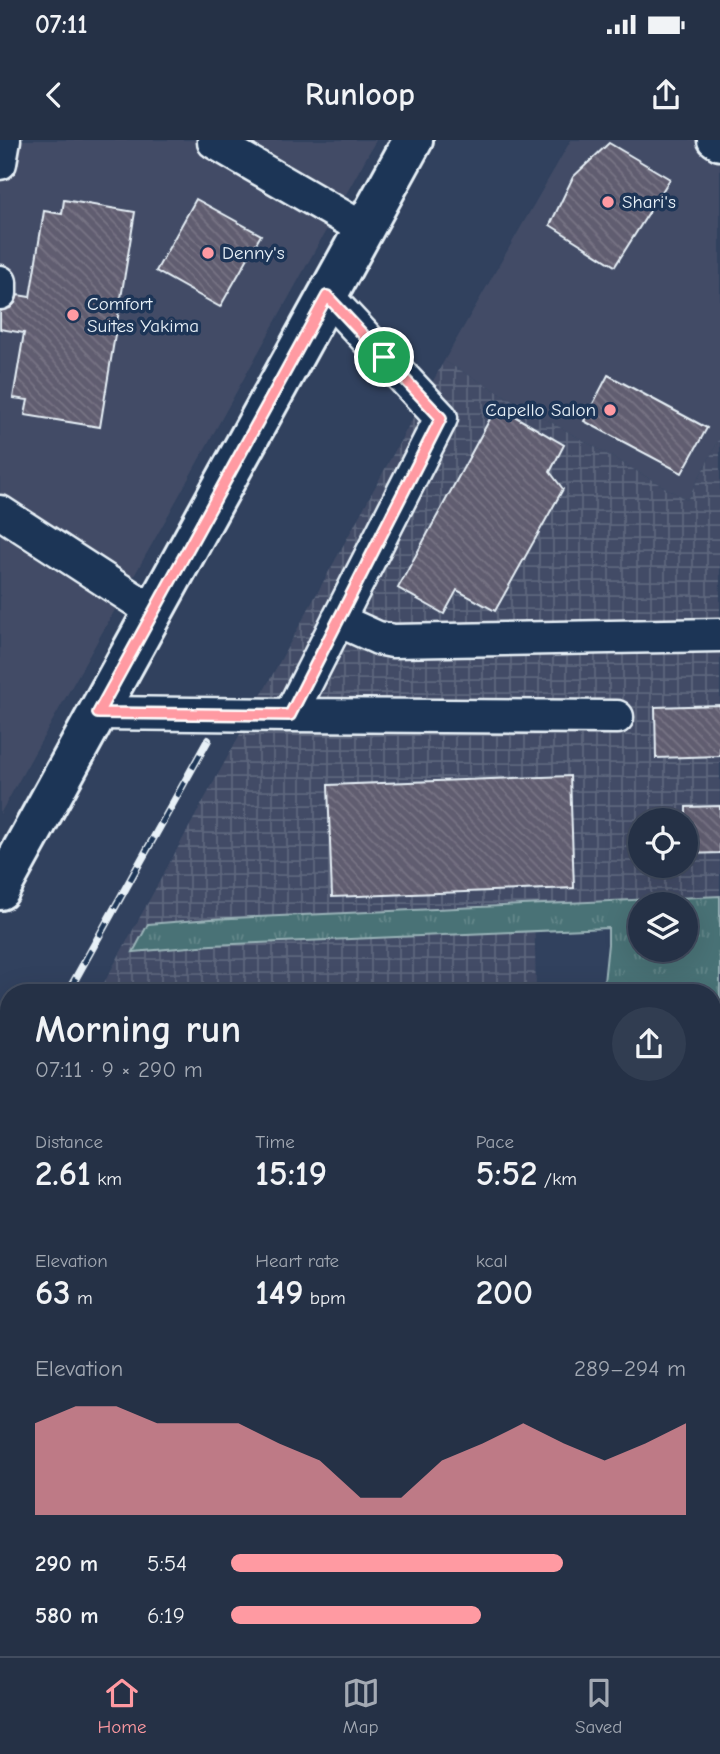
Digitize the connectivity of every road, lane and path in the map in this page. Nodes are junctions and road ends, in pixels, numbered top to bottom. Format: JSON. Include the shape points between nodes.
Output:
{"nodes":[{"id":1,"x":4,"y":140,"type":"edge"},
{"id":2,"x":214,"y":140,"type":"edge"},
{"id":3,"x":413,"y":140,"type":"edge"},
{"id":4,"x":714,"y":140,"type":"edge"},
{"id":5,"x":720,"y":144,"type":"edge"},
{"id":6,"x":0,"y":163,"type":"edge"},
{"id":7,"x":365,"y":229,"type":"junction"},
{"id":8,"x":0,"y":282,"type":"edge"},
{"id":9,"x":0,"y":293,"type":"edge"},
{"id":10,"x":327,"y":296,"type":"junction"},
{"id":11,"x":0,"y":512,"type":"edge"},
{"id":12,"x":154,"y":612,"type":"junction"},
{"id":13,"x":338,"y":620,"type":"junction"},
{"id":14,"x":720,"y":635,"type":"edge"},
{"id":15,"x":98,"y":713,"type":"junction"},
{"id":16,"x":290,"y":715,"type":"junction"},
{"id":17,"x":617,"y":717,"type":"dead end"},
{"id":18,"x":0,"y":890,"type":"edge"}],
"edges":[{"from":1,"to":6,"type":"street"},
{"from":2,"to":7,"type":"street"},
{"from":3,"to":7,"type":"main road"},
{"from":4,"to":5,"type":"street"},
{"from":7,"to":10,"type":"main road"},
{"from":8,"to":9,"type":"street"},
{"from":10,"to":12,"type":"main road"},
{"from":10,"to":13,"type":"street","via":[[441,418]]},
{"from":11,"to":12,"type":"street"},
{"from":12,"to":15,"type":"main road"},
{"from":13,"to":14,"type":"street","via":[[393,641]]},
{"from":13,"to":16,"type":"street"},
{"from":15,"to":16,"type":"street"},
{"from":15,"to":18,"type":"main road"},
{"from":16,"to":17,"type":"street"}]}
